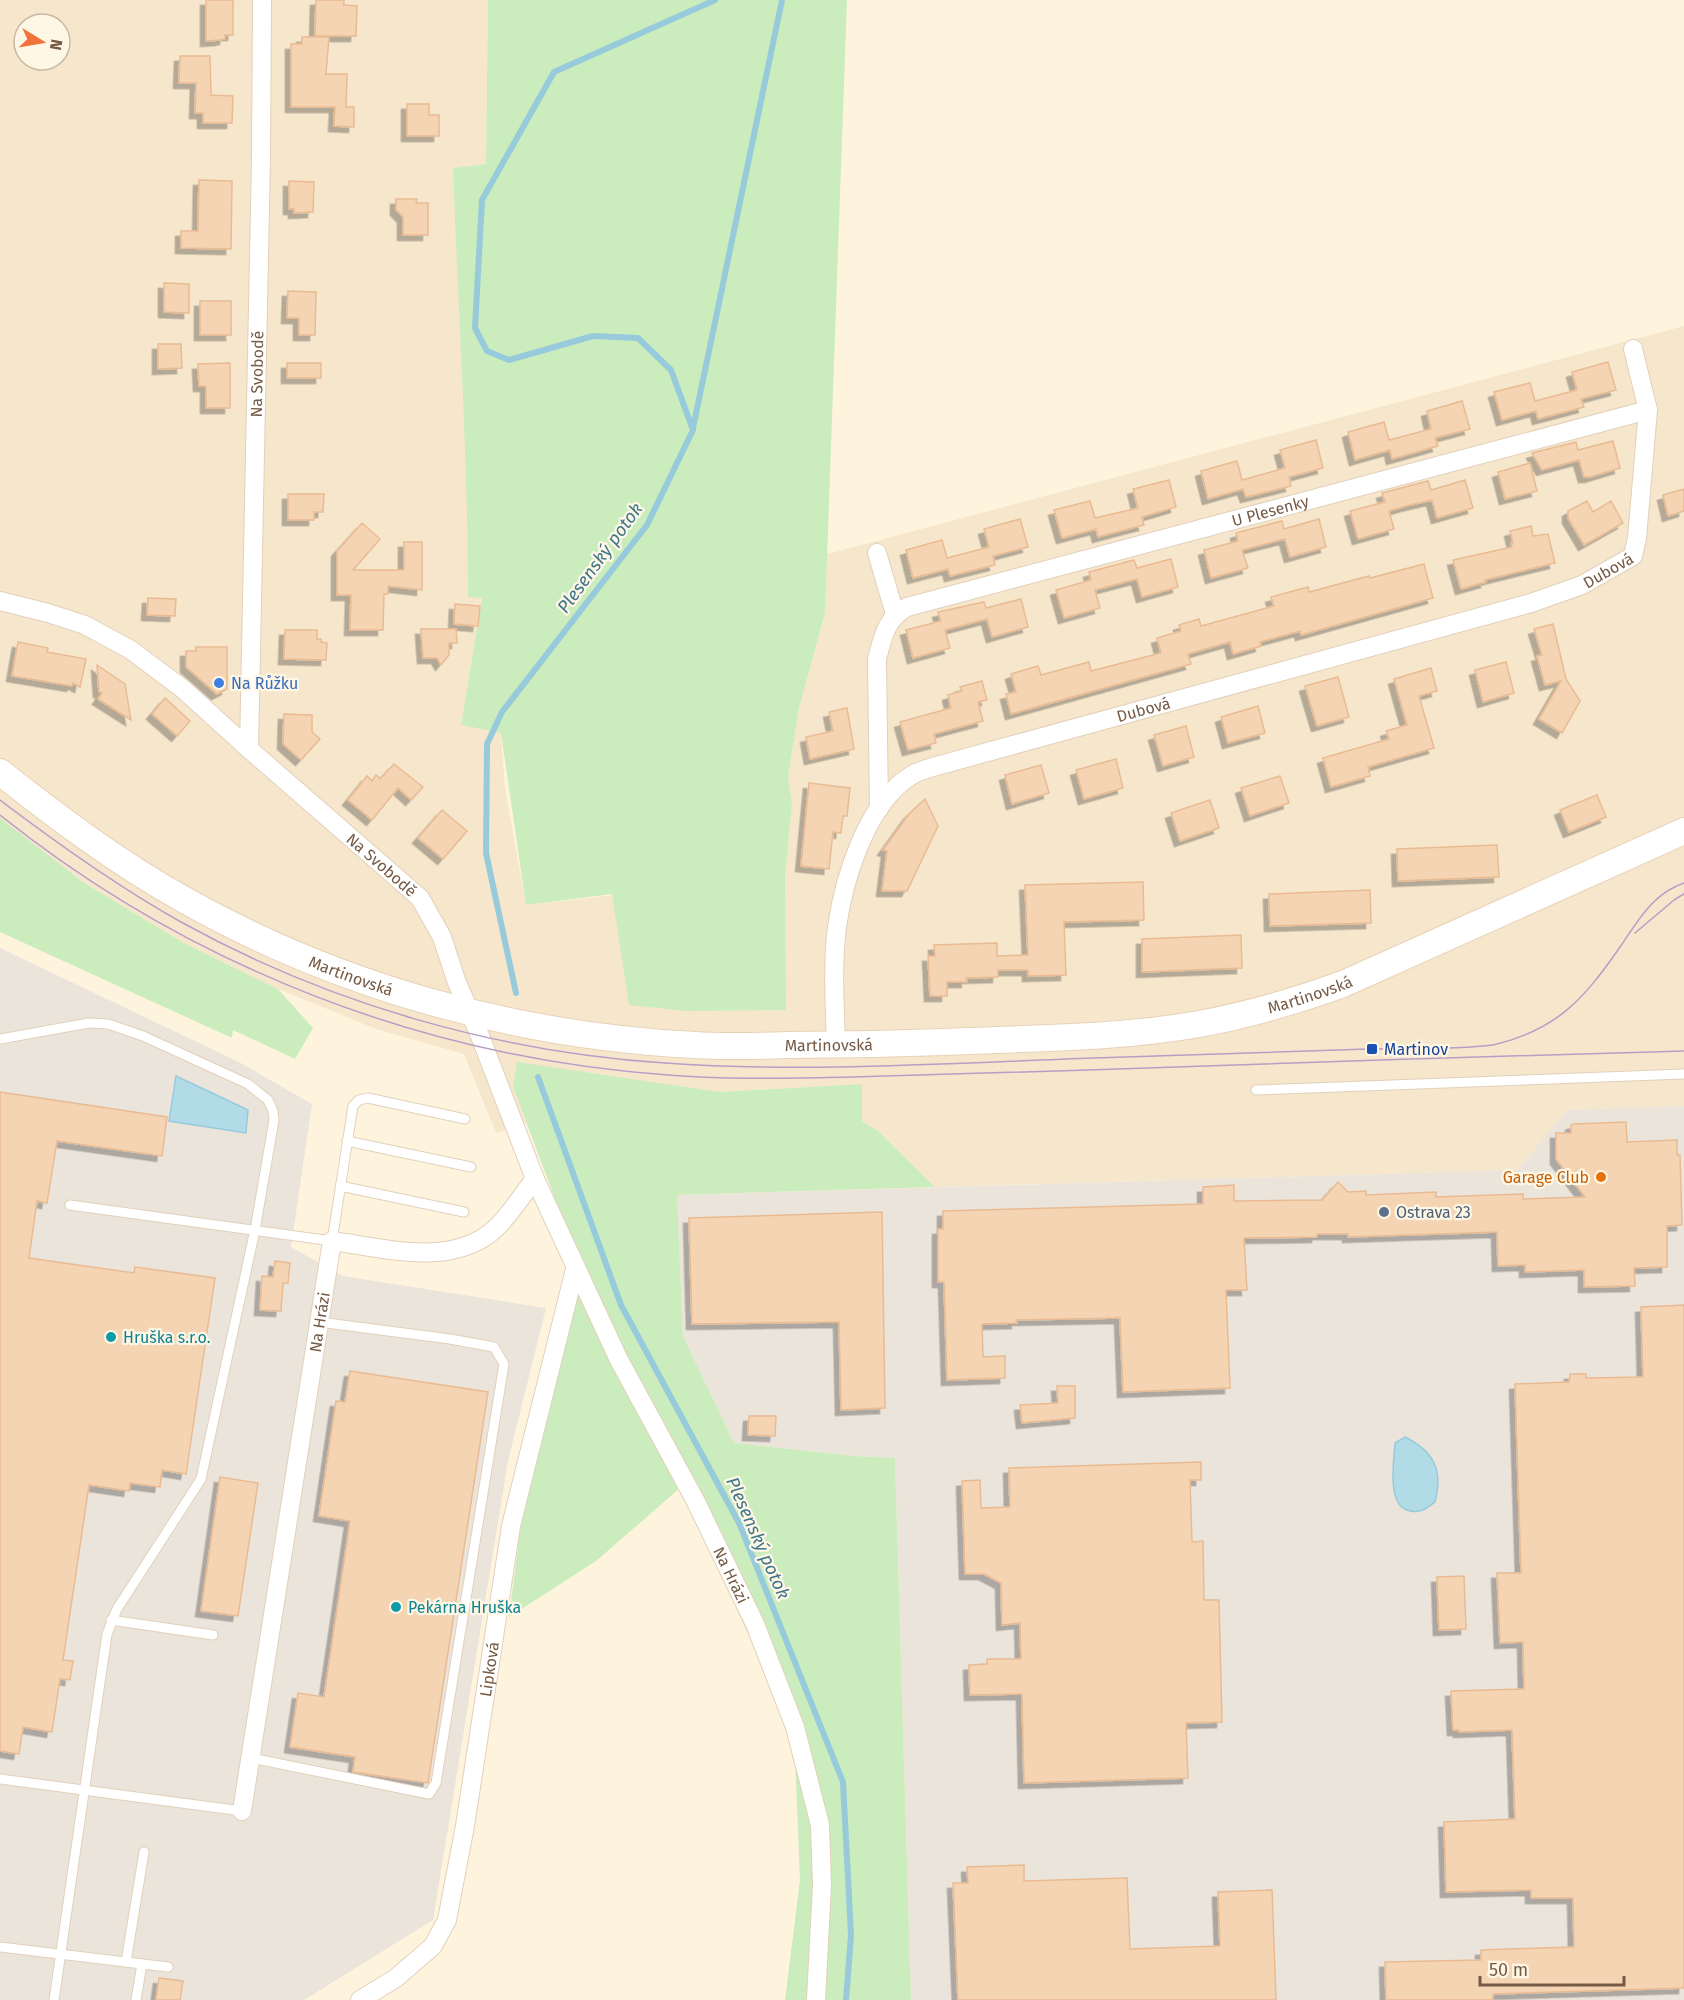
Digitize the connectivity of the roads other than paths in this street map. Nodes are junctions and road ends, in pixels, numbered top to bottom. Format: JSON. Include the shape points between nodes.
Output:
{"nodes":[{"id":1,"x":262,"y":0,"type":"edge"},
{"id":2,"x":1633,"y":349,"type":"dead end"},
{"id":3,"x":1648,"y":410,"type":"junction"},
{"id":4,"x":877,"y":553,"type":"dead end"},
{"id":5,"x":0,"y":601,"type":"edge"},
{"id":6,"x":895,"y":614,"type":"junction"},
{"id":7,"x":249,"y":749,"type":"junction"},
{"id":8,"x":0,"y":772,"type":"edge"},
{"id":9,"x":879,"y":809,"type":"junction"},
{"id":10,"x":1684,"y":831,"type":"edge"},
{"id":11,"x":470,"y":1012,"type":"junction"},
{"id":12,"x":0,"y":1039,"type":"edge"},
{"id":13,"x":836,"y":1046,"type":"junction"},
{"id":14,"x":1684,"y":1074,"type":"edge"},
{"id":15,"x":1256,"y":1090,"type":"dead end"},
{"id":16,"x":465,"y":1119,"type":"dead end"},
{"id":17,"x":347,"y":1141,"type":"junction"},
{"id":18,"x":471,"y":1167,"type":"dead end"},
{"id":19,"x":535,"y":1179,"type":"junction"},
{"id":20,"x":340,"y":1186,"type":"junction"},
{"id":21,"x":70,"y":1205,"type":"dead end"},
{"id":22,"x":464,"y":1212,"type":"dead end"},
{"id":23,"x":255,"y":1230,"type":"junction"},
{"id":24,"x":332,"y":1241,"type":"junction"},
{"id":25,"x":575,"y":1269,"type":"junction"},
{"id":26,"x":319,"y":1322,"type":"junction"},
{"id":27,"x":111,"y":1620,"type":"junction"},
{"id":28,"x":213,"y":1635,"type":"dead end"},
{"id":29,"x":251,"y":1758,"type":"junction"},
{"id":30,"x":0,"y":1779,"type":"edge"},
{"id":31,"x":85,"y":1790,"type":"junction"},
{"id":32,"x":242,"y":1811,"type":"joint"},
{"id":33,"x":144,"y":1852,"type":"dead end"},
{"id":34,"x":0,"y":1947,"type":"edge"},
{"id":35,"x":61,"y":1955,"type":"junction"},
{"id":36,"x":126,"y":1962,"type":"junction"},
{"id":37,"x":142,"y":1964,"type":"junction"},
{"id":38,"x":168,"y":1967,"type":"dead end"},
{"id":39,"x":54,"y":2000,"type":"edge"},
{"id":40,"x":136,"y":2000,"type":"edge"},
{"id":41,"x":360,"y":2000,"type":"edge"},
{"id":42,"x":816,"y":2000,"type":"edge"}],
"edges":[{"from":1,"to":7,"type":"street","name":"Na Svobodě"},
{"from":2,"to":3,"type":"street"},
{"from":3,"to":6,"type":"street","name":"U Plesenky","via":[[919,604]]},
{"from":3,"to":9,"type":"street","name":"Dubová","via":[[1633,556],[1582,585],[1559,595],[933,767],[902,782]]},
{"from":4,"to":6,"type":"street"},
{"from":5,"to":7,"type":"street","name":"Na Svobodě","via":[[85,625],[131,650],[183,689]]},
{"from":6,"to":9,"type":"street","via":[[883,635],[877,659]]},
{"from":7,"to":11,"type":"street","name":"Na Svobodě","via":[[420,898],[442,937]]},
{"from":8,"to":11,"type":"street","name":"Martinovská","via":[[123,863],[213,916],[326,968]]},
{"from":9,"to":13,"type":"street","name":"Dubová","via":[[858,851],[842,898],[837,929]]},
{"from":10,"to":13,"type":"street","name":"Martinovská","via":[[1343,984],[1243,1015],[1197,1025],[1088,1037]]},
{"from":11,"to":13,"type":"street","name":"Martinovská","via":[[620,1039],[697,1046]]},
{"from":11,"to":19,"type":"street","name":"Na Hrázi"},
{"from":12,"to":23,"type":"lane","via":[[89,1023],[108,1024],[143,1036],[261,1093],[274,1120]]},
{"from":14,"to":15,"type":"lane"},
{"from":16,"to":17,"type":"lane","via":[[368,1098],[354,1106]]},
{"from":17,"to":18,"type":"lane"},
{"from":17,"to":20,"type":"lane"},
{"from":19,"to":24,"type":"street","via":[[497,1226],[483,1238],[453,1251],[420,1252]]},
{"from":19,"to":25,"type":"street","name":"Na Hrázi"},
{"from":20,"to":22,"type":"lane"},
{"from":20,"to":24,"type":"lane"},
{"from":21,"to":23,"type":"lane"},
{"from":23,"to":24,"type":"lane"},
{"from":23,"to":27,"type":"lane","via":[[201,1479]]},
{"from":24,"to":26,"type":"street","name":"Na Hrázi"},
{"from":25,"to":41,"type":"street","name":"Lipková","via":[[511,1526],[447,1920],[433,1946],[396,1978]]},
{"from":25,"to":42,"type":"street","name":"Na Hrázi","via":[[755,1624],[795,1727],[820,1825],[822,1885]]},
{"from":26,"to":29,"type":"street","name":"Na Hrázi"},
{"from":26,"to":29,"type":"lane","via":[[494,1347],[504,1364],[436,1783],[429,1794]]},
{"from":27,"to":28,"type":"lane"},
{"from":27,"to":31,"type":"lane"},
{"from":29,"to":32,"type":"street","name":"Na Hrázi"},
{"from":30,"to":31,"type":"lane"},
{"from":31,"to":32,"type":"lane"},
{"from":31,"to":35,"type":"lane"},
{"from":33,"to":36,"type":"lane"},
{"from":34,"to":35,"type":"lane"},
{"from":35,"to":36,"type":"lane"},
{"from":35,"to":39,"type":"lane"},
{"from":36,"to":37,"type":"lane"},
{"from":37,"to":38,"type":"lane"},
{"from":37,"to":40,"type":"lane"}]}
